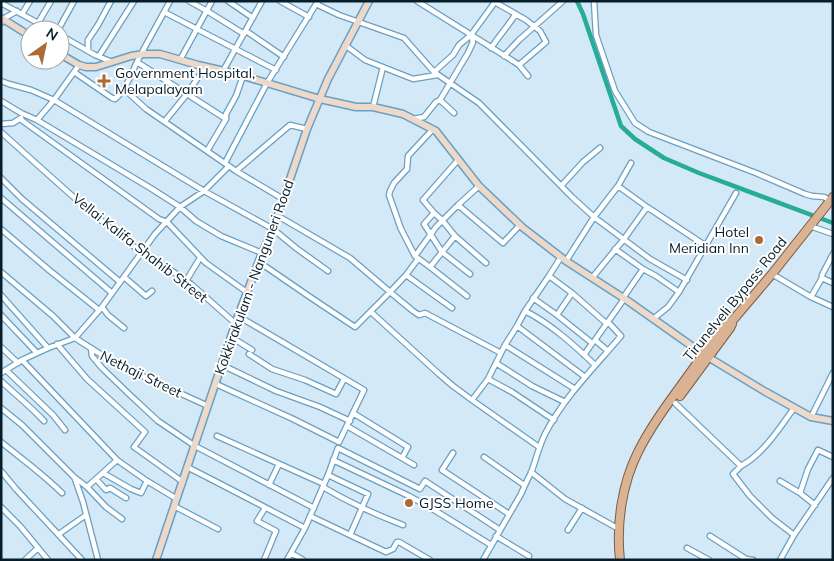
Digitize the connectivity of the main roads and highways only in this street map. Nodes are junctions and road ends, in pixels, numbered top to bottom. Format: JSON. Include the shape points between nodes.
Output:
{"nodes":[{"id":1,"x":368,"y":1,"type":"edge"},
{"id":2,"x":2,"y":21,"type":"edge"},
{"id":3,"x":20,"y":31,"type":"edge"},
{"id":4,"x":70,"y":60,"type":"edge"},
{"id":5,"x":320,"y":99,"type":"junction"},
{"id":6,"x":832,"y":200,"type":"edge"},
{"id":7,"x":706,"y":356,"type":"junction"},
{"id":8,"x":832,"y":420,"type":"edge"},
{"id":9,"x":156,"y":560,"type":"edge"},
{"id":10,"x":620,"y":560,"type":"edge"},
{"id":11,"x":624,"y":560,"type":"edge"}],
"edges":[{"from":1,"to":5,"type":"main road","name":"Kokkirakulam - Nanguneri Road"},
{"from":2,"to":3,"type":"main road"},
{"from":4,"to":5,"type":"main road","via":[[79,65],[96,66],[140,55],[160,54]]},
{"from":5,"to":7,"type":"main road","via":[[403,114],[433,129],[479,186],[520,225],[563,259]]},
{"from":5,"to":9,"type":"main road","name":"Kokkirakulam - Nanguneri Road","via":[[238,316]]},
{"from":6,"to":7,"type":"main road","name":"Tirunelveli Bypass Road","via":[[733,320],[726,324]]},
{"from":7,"to":8,"type":"main road","via":[[811,417]]},
{"from":7,"to":10,"type":"main road","name":"Tirunelveli Bypass Road","via":[[671,400],[638,453],[624,490],[618,546]]},
{"from":7,"to":11,"type":"main road","via":[[639,462],[629,488],[625,513]]}]}
